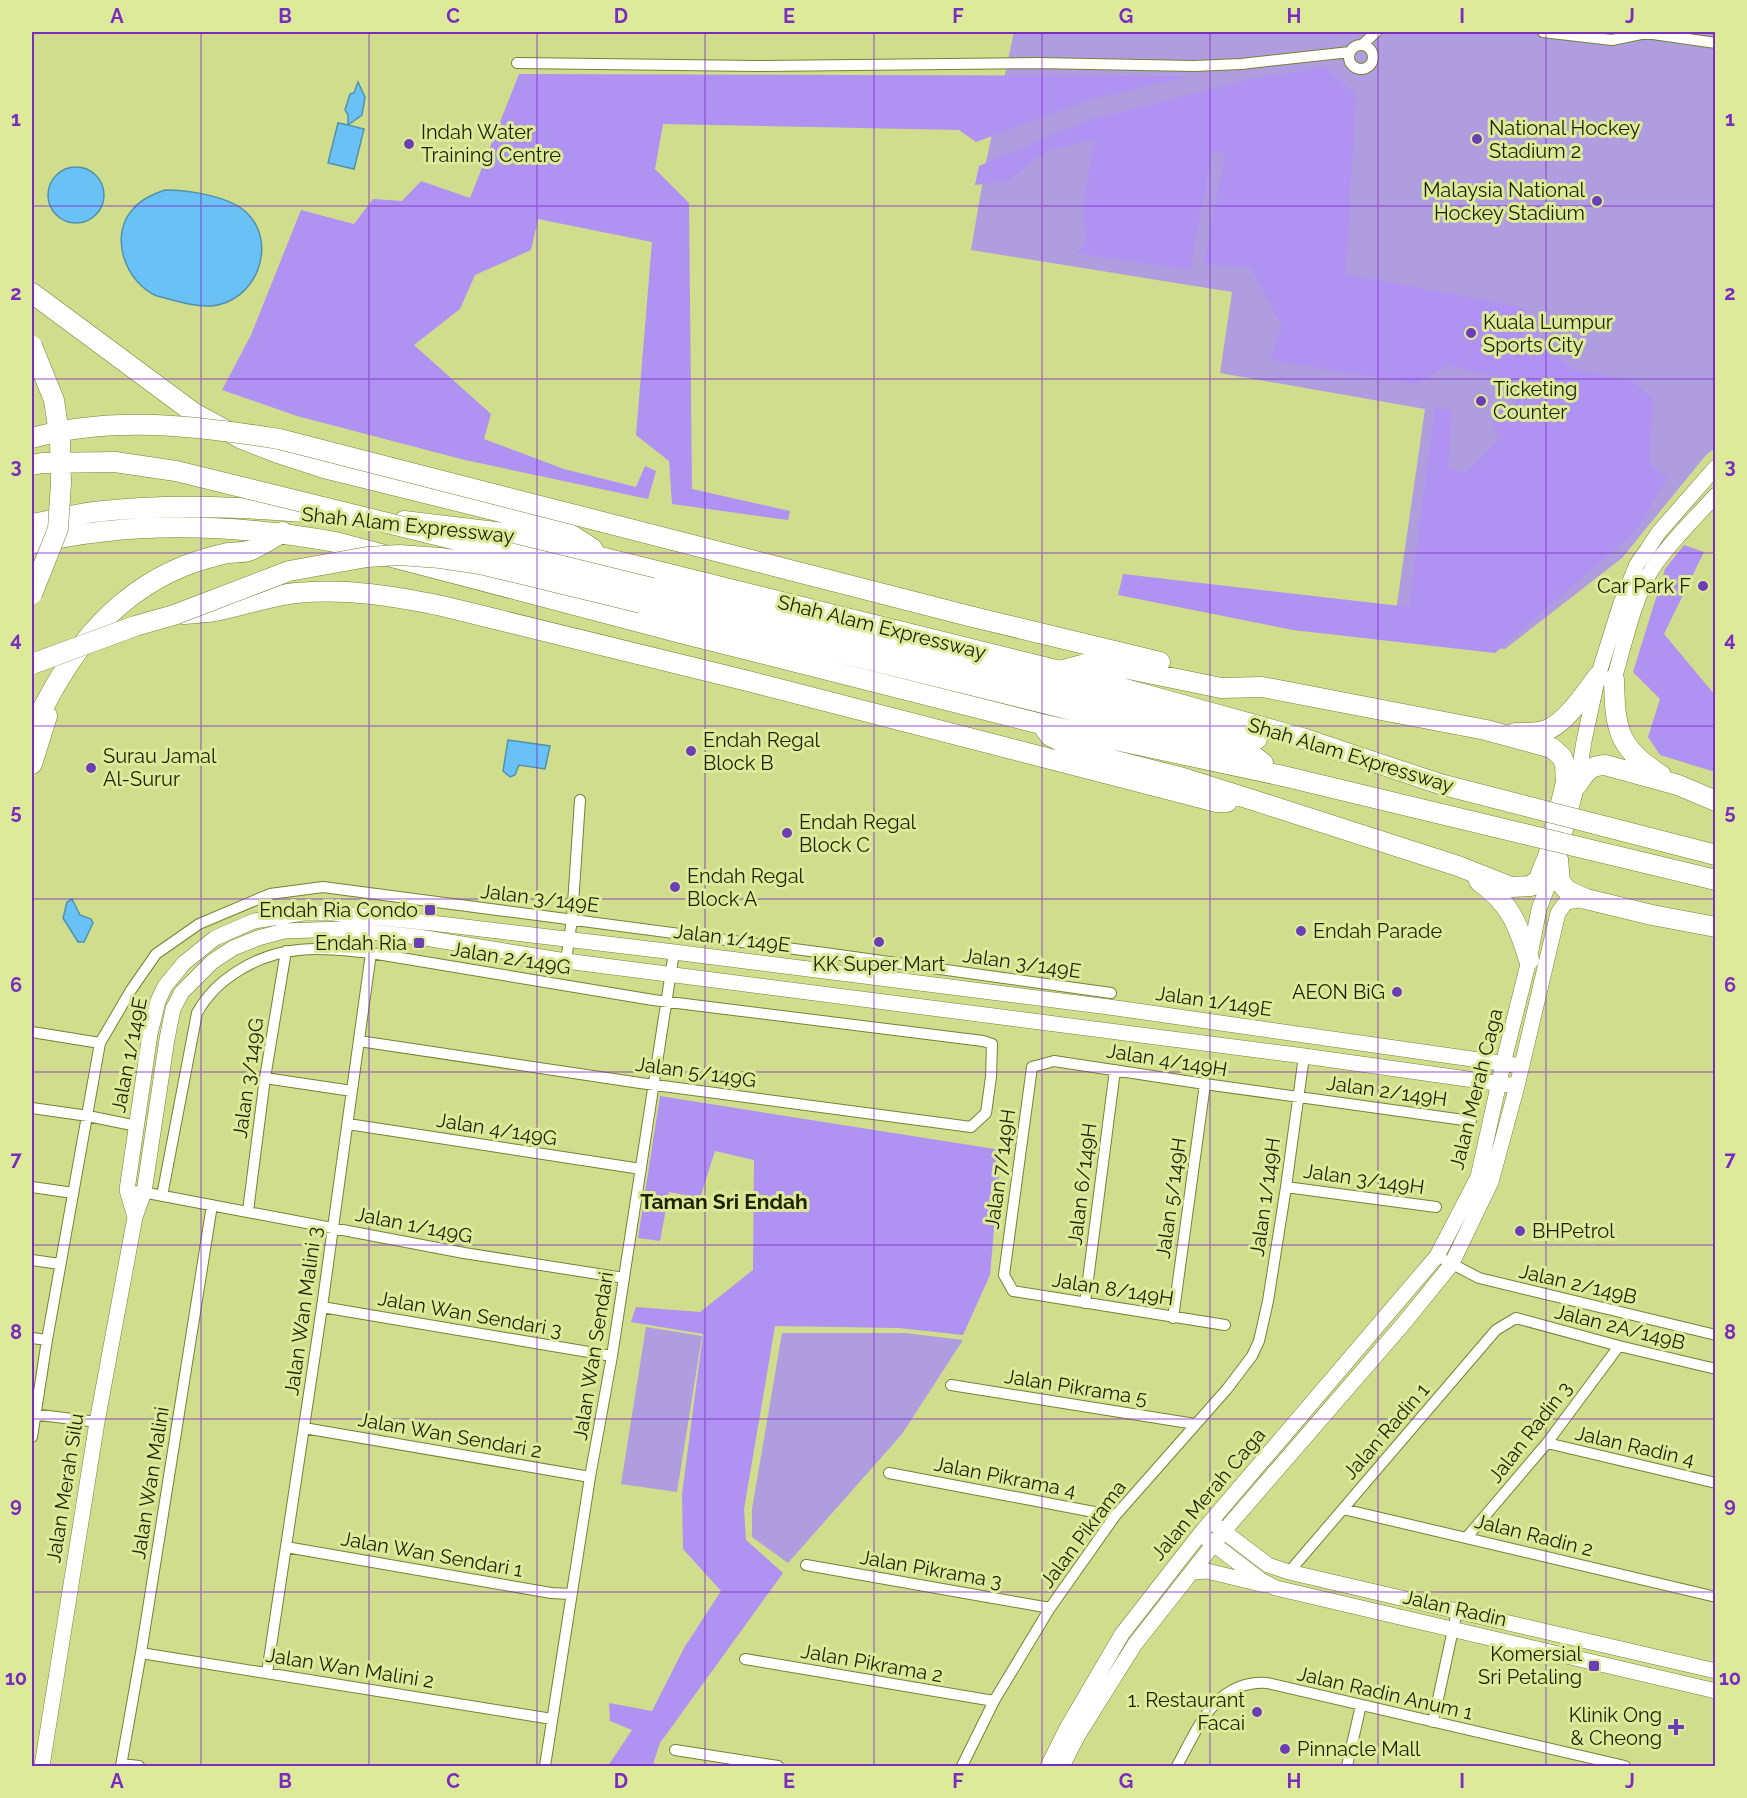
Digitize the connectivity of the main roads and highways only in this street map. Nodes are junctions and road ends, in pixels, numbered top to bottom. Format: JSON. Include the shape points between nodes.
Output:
{"nodes":[{"id":1,"x":32,"y":293,"type":"edge"},
{"id":2,"x":32,"y":346,"type":"edge"},
{"id":3,"x":32,"y":438,"type":"edge"},
{"id":4,"x":32,"y":465,"type":"edge"},
{"id":5,"x":367,"y":517,"type":"junction"},
{"id":6,"x":32,"y":524,"type":"edge"},
{"id":7,"x":283,"y":532,"type":"junction"},
{"id":8,"x":53,"y":540,"type":"junction"},
{"id":9,"x":32,"y":544,"type":"edge"},
{"id":10,"x":606,"y":557,"type":"junction"},
{"id":11,"x":32,"y":594,"type":"edge"},
{"id":12,"x":647,"y":596,"type":"junction"},
{"id":13,"x":174,"y":615,"type":"junction"},
{"id":14,"x":32,"y":664,"type":"edge"},
{"id":15,"x":1060,"y":671,"type":"junction"},
{"id":16,"x":1262,"y":687,"type":"junction"},
{"id":17,"x":54,"y":690,"type":"junction"},
{"id":18,"x":1041,"y":724,"type":"junction"},
{"id":19,"x":32,"y":730,"type":"edge"},
{"id":20,"x":1486,"y":730,"type":"junction"},
{"id":21,"x":32,"y":764,"type":"edge"},
{"id":22,"x":1283,"y":776,"type":"junction"},
{"id":23,"x":1440,"y":784,"type":"junction"},
{"id":24,"x":1577,"y":785,"type":"road end"},
{"id":25,"x":1678,"y":785,"type":"junction"},
{"id":26,"x":1256,"y":801,"type":"junction"},
{"id":27,"x":1716,"y":801,"type":"edge"},
{"id":28,"x":1716,"y":855,"type":"edge"},
{"id":29,"x":1558,"y":859,"type":"road end"},
{"id":30,"x":1458,"y":866,"type":"junction"},
{"id":31,"x":1716,"y":880,"type":"edge"},
{"id":32,"x":1716,"y":927,"type":"edge"},
{"id":33,"x":1529,"y":960,"type":"road end"}],
"edges":[{"from":1,"to":10,"type":"highway","via":[[194,413],[242,439],[324,468],[558,526]]},
{"from":2,"to":8,"type":"highway","bridge":true,"via":[[54,400],[60,441],[59,517]]},
{"from":3,"to":16,"type":"highway","bridge":true,"via":[[101,425],[154,424],[206,427],[279,439]]},
{"from":4,"to":5,"type":"highway","bridge":true,"via":[[115,462],[176,471]]},
{"from":5,"to":6,"type":"highway","name":"Shah Alam Expressway","via":[[158,507]]},
{"from":5,"to":10,"type":"highway","name":"Shah Alam Expressway","via":[[504,533]]},
{"from":5,"to":12,"type":"highway","bridge":true},
{"from":7,"to":8,"type":"highway","name":"Shah Alam Expressway","via":[[178,526]]},
{"from":7,"to":17,"type":"highway","via":[[249,551],[184,566],[142,588],[89,634]]},
{"from":7,"to":18,"type":"highway","name":"Shah Alam Expressway","via":[[335,542]]},
{"from":8,"to":9,"type":"highway","name":"Shah Alam Expressway"},
{"from":8,"to":11,"type":"highway","bridge":true},
{"from":10,"to":15,"type":"highway","name":"Shah Alam Expressway"},
{"from":12,"to":13,"type":"highway","bridge":true,"via":[[480,564],[399,555],[348,559],[289,571]]},
{"from":12,"to":22,"type":"highway","via":[[1252,755]]},
{"from":12,"to":23,"type":"highway"},
{"from":13,"to":14,"type":"highway","bridge":true},
{"from":13,"to":26,"type":"highway","bridge":true,"via":[[214,611],[296,593],[352,591],[398,597],[1217,802]]},
{"from":15,"to":16,"type":"highway","via":[[1086,664],[1221,688]]},
{"from":15,"to":23,"type":"highway","name":"Shah Alam Expressway","via":[[1302,738]]},
{"from":16,"to":20,"type":"highway"},
{"from":17,"to":19,"type":"highway"},
{"from":17,"to":21,"type":"highway"},
{"from":18,"to":22,"type":"highway","name":"Shah Alam Expressway"},
{"from":18,"to":26,"type":"highway","via":[[1050,736],[1085,753]]},
{"from":20,"to":25,"type":"highway","via":[[1528,734],[1549,729],[1606,678],[1619,732],[1628,748],[1642,763]]},
{"from":20,"to":30,"type":"highway","via":[[1552,748],[1562,757],[1566,782],[1543,871],[1531,886],[1511,887]]},
{"from":22,"to":31,"type":"highway","name":"Shah Alam Expressway","bridge":true},
{"from":23,"to":28,"type":"highway","name":"Shah Alam Expressway","bridge":true},
{"from":24,"to":25,"type":"highway","via":[[1587,771],[1605,765]]},
{"from":25,"to":27,"type":"highway"},
{"from":26,"to":30,"type":"highway"},
{"from":29,"to":32,"type":"highway","via":[[1560,882],[1568,891],[1586,899]]},
{"from":30,"to":33,"type":"highway","via":[[1500,897],[1520,930]]}]}
